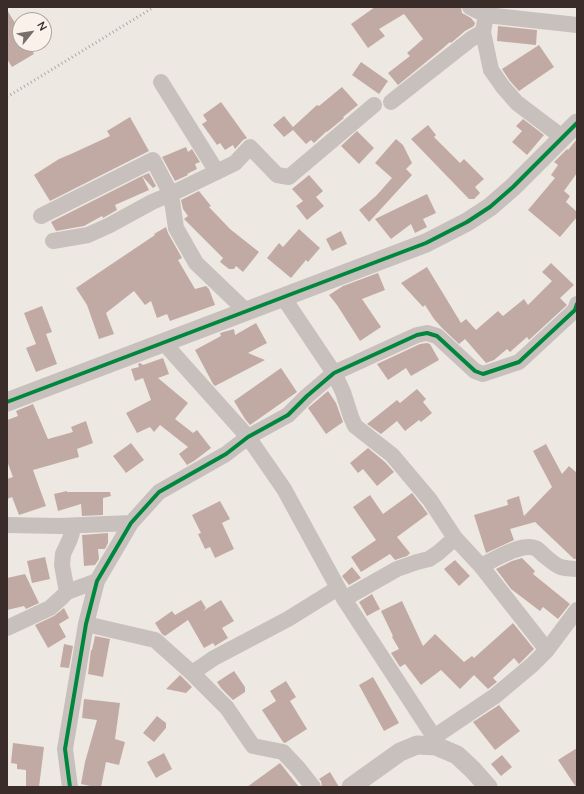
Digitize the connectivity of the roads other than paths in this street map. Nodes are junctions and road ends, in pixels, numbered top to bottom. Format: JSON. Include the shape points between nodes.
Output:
{"nodes":[{"id":1,"x":470,"y":7,"type":"edge"},
{"id":2,"x":486,"y":15,"type":"junction"},
{"id":3,"x":577,"y":25,"type":"edge"},
{"id":4,"x":483,"y":32,"type":"junction"},
{"id":5,"x":161,"y":82,"type":"dead end"},
{"id":6,"x":391,"y":102,"type":"dead end"},
{"id":7,"x":374,"y":105,"type":"dead end"},
{"id":8,"x":572,"y":129,"type":"edge"},
{"id":9,"x":217,"y":172,"type":"junction"},
{"id":10,"x":171,"y":194,"type":"junction"},
{"id":11,"x":41,"y":216,"type":"dead end"},
{"id":12,"x":53,"y":241,"type":"dead end"},
{"id":13,"x":283,"y":297,"type":"junction"},
{"id":14,"x":577,"y":304,"type":"edge"},
{"id":15,"x":246,"y":311,"type":"junction"},
{"id":16,"x":163,"y":342,"type":"junction"},
{"id":17,"x":334,"y":373,"type":"junction"},
{"id":18,"x":7,"y":402,"type":"edge"},
{"id":19,"x":248,"y":437,"type":"junction"},
{"id":20,"x":131,"y":523,"type":"junction"},
{"id":21,"x":7,"y":526,"type":"edge"},
{"id":22,"x":74,"y":526,"type":"junction"},
{"id":23,"x":455,"y":538,"type":"junction"},
{"id":24,"x":481,"y":566,"type":"junction"},
{"id":25,"x":577,"y":569,"type":"edge"},
{"id":26,"x":98,"y":581,"type":"junction"},
{"id":27,"x":67,"y":592,"type":"junction"},
{"id":28,"x":341,"y":593,"type":"junction"},
{"id":29,"x":577,"y":610,"type":"edge"},
{"id":30,"x":86,"y":624,"type":"junction"},
{"id":31,"x":7,"y":628,"type":"edge"},
{"id":32,"x":547,"y":650,"type":"junction"},
{"id":33,"x":192,"y":673,"type":"junction"},
{"id":34,"x":435,"y":742,"type":"junction"},
{"id":35,"x":70,"y":787,"type":"edge"},
{"id":36,"x":313,"y":787,"type":"edge"},
{"id":37,"x":351,"y":787,"type":"edge"},
{"id":38,"x":488,"y":787,"type":"edge"}],
"edges":[{"from":1,"to":2,"type":"street"},
{"from":2,"to":3,"type":"street"},
{"from":2,"to":4,"type":"street"},
{"from":4,"to":6,"type":"street"},
{"from":4,"to":8,"type":"street","via":[[491,70],[517,103]]},
{"from":5,"to":9,"type":"street"},
{"from":7,"to":9,"type":"street","via":[[289,177],[277,175],[250,147],[235,163]]},
{"from":8,"to":13,"type":"street","via":[[513,187],[467,222],[426,243]]},
{"from":9,"to":10,"type":"street"},
{"from":10,"to":11,"type":"street","via":[[153,160]]},
{"from":10,"to":12,"type":"street","via":[[88,235]]},
{"from":10,"to":15,"type":"street","via":[[176,228],[196,262]]},
{"from":13,"to":15,"type":"street"},
{"from":13,"to":17,"type":"street"},
{"from":14,"to":17,"type":"street","via":[[576,310],[519,362],[483,374],[475,371],[438,336],[427,333],[417,335]]},
{"from":15,"to":16,"type":"street"},
{"from":16,"to":18,"type":"street"},
{"from":16,"to":19,"type":"street"},
{"from":17,"to":19,"type":"street","via":[[288,415]]},
{"from":17,"to":23,"type":"street","via":[[355,426],[392,455],[430,500]]},
{"from":19,"to":20,"type":"street","via":[[226,454],[159,492]]},
{"from":19,"to":28,"type":"street","via":[[284,489]]},
{"from":20,"to":22,"type":"street"},
{"from":20,"to":26,"type":"street"},
{"from":21,"to":22,"type":"street"},
{"from":22,"to":27,"type":"street","via":[[63,554],[62,564]]},
{"from":23,"to":24,"type":"street"},
{"from":23,"to":28,"type":"street","via":[[429,559],[397,569]]},
{"from":24,"to":25,"type":"street","via":[[528,547],[536,549],[556,566]]},
{"from":24,"to":32,"type":"street"},
{"from":26,"to":27,"type":"street"},
{"from":26,"to":30,"type":"street"},
{"from":27,"to":31,"type":"street","via":[[50,608]]},
{"from":28,"to":33,"type":"street","via":[[214,658]]},
{"from":28,"to":34,"type":"street"},
{"from":29,"to":32,"type":"street"},
{"from":30,"to":33,"type":"street","via":[[155,640]]},
{"from":30,"to":35,"type":"street","via":[[65,749]]},
{"from":32,"to":34,"type":"street","via":[[495,696]]},
{"from":33,"to":36,"type":"street","via":[[227,708],[253,746],[283,752]]},
{"from":34,"to":37,"type":"street","via":[[400,752]]},
{"from":34,"to":38,"type":"street","via":[[458,756]]}]}
